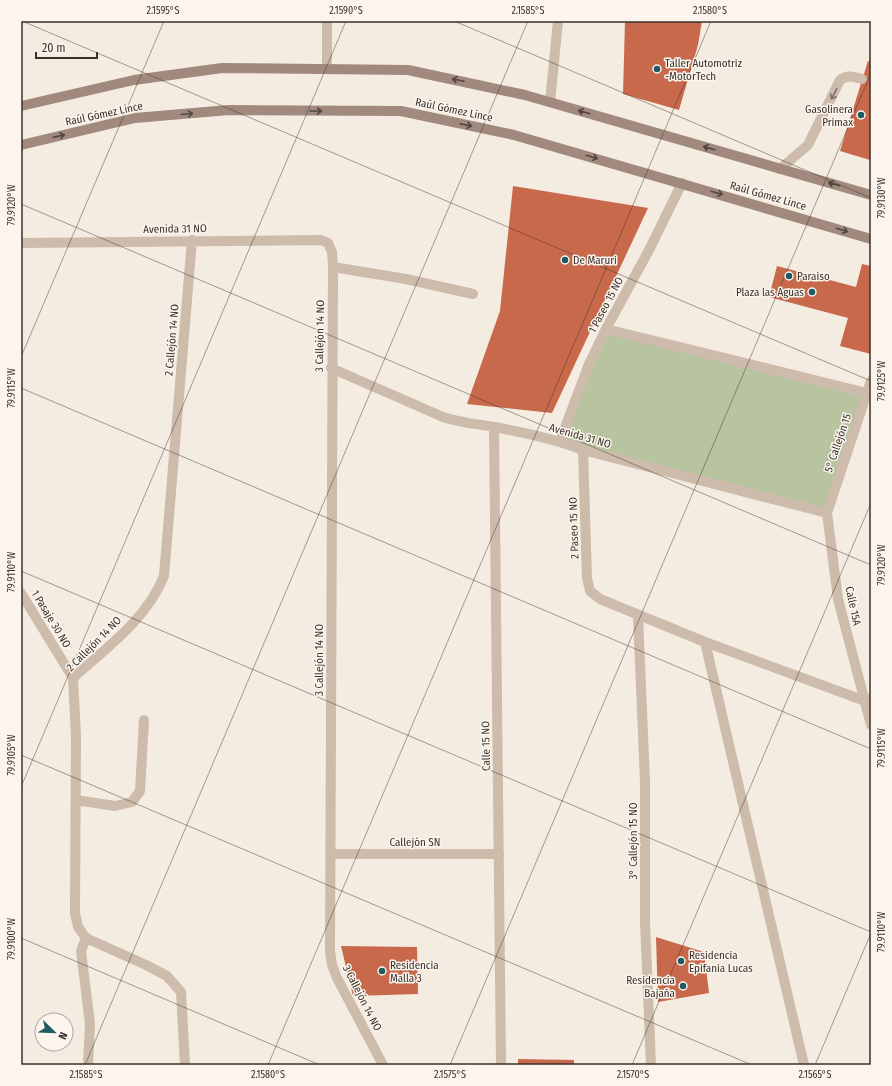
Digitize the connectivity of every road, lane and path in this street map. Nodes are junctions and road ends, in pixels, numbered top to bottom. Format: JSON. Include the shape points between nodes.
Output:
{"nodes":[{"id":1,"x":327,"y":21,"type":"edge"},
{"id":2,"x":558,"y":21,"type":"edge"},
{"id":3,"x":327,"y":69,"type":"junction"},
{"id":4,"x":862,"y":79,"type":"dead end"},
{"id":5,"x":550,"y":102,"type":"junction"},
{"id":6,"x":21,"y":106,"type":"edge"},
{"id":7,"x":21,"y":145,"type":"edge"},
{"id":8,"x":780,"y":169,"type":"junction"},
{"id":9,"x":682,"y":183,"type":"junction"},
{"id":10,"x":871,"y":195,"type":"edge"},
{"id":11,"x":871,"y":238,"type":"edge"},
{"id":12,"x":192,"y":240,"type":"junction"},
{"id":13,"x":21,"y":243,"type":"edge"},
{"id":14,"x":328,"y":243,"type":"joint"},
{"id":15,"x":333,"y":267,"type":"junction"},
{"id":16,"x":473,"y":294,"type":"dead end"},
{"id":17,"x":606,"y":329,"type":"junction"},
{"id":18,"x":331,"y":368,"type":"junction"},
{"id":19,"x":871,"y":381,"type":"edge"},
{"id":20,"x":867,"y":393,"type":"junction"},
{"id":21,"x":494,"y":427,"type":"junction"},
{"id":22,"x":560,"y":441,"type":"junction"},
{"id":23,"x":583,"y":450,"type":"junction"},
{"id":24,"x":827,"y":513,"type":"junction"},
{"id":25,"x":21,"y":593,"type":"edge"},
{"id":26,"x":638,"y":616,"type":"junction"},
{"id":27,"x":705,"y":642,"type":"junction"},
{"id":28,"x":73,"y":678,"type":"junction"},
{"id":29,"x":868,"y":699,"type":"edge"},
{"id":30,"x":144,"y":720,"type":"dead end"},
{"id":31,"x":871,"y":725,"type":"edge"},
{"id":32,"x":76,"y":800,"type":"junction"},
{"id":33,"x":330,"y":854,"type":"junction"},
{"id":34,"x":499,"y":854,"type":"junction"},
{"id":35,"x":86,"y":938,"type":"junction"},
{"id":36,"x":88,"y":1065,"type":"edge"},
{"id":37,"x":185,"y":1065,"type":"edge"},
{"id":38,"x":383,"y":1065,"type":"edge"},
{"id":39,"x":502,"y":1065,"type":"edge"},
{"id":40,"x":651,"y":1065,"type":"edge"},
{"id":41,"x":804,"y":1065,"type":"edge"}],
"edges":[{"from":1,"to":3,"type":"street"},
{"from":2,"to":5,"type":"street"},
{"from":5,"to":3,"type":"main road","one_way":true,"via":[[408,70]]},
{"from":3,"to":6,"type":"main road","via":[[222,68],[134,80]]},
{"from":4,"to":8,"type":"street","one_way":true,"via":[[845,76],[840,80],[808,145]]},
{"from":8,"to":5,"type":"main road","one_way":true},
{"from":7,"to":9,"type":"main road","name":"Raúl Gómez Lince","one_way":true,"via":[[135,118],[229,110],[401,111],[514,135]]},
{"from":10,"to":8,"type":"main road","one_way":true},
{"from":9,"to":11,"type":"main road","name":"Raúl Gómez Lince","one_way":true},
{"from":9,"to":17,"type":"street","name":"1 Paseo 15 NO"},
{"from":12,"to":13,"type":"street","name":"Avenida 31 NO"},
{"from":12,"to":14,"type":"street","name":"Avenida 31 NO","via":[[321,240]]},
{"from":12,"to":28,"type":"street","name":"2 Callejón 14 NO","via":[[164,576],[146,610]]},
{"from":14,"to":15,"type":"street","name":"3 Callejón 14 NO","via":[[332,252]]},
{"from":15,"to":16,"type":"street","via":[[406,279]]},
{"from":15,"to":18,"type":"street","name":"3 Callejón 14 NO"},
{"from":17,"to":20,"type":"street"},
{"from":17,"to":22,"type":"street","name":"1 Paseo 15 NO","via":[[589,364]]},
{"from":18,"to":21,"type":"street","name":"Avenida 31 NO","via":[[443,417],[462,423]]},
{"from":18,"to":33,"type":"street","name":"3 Callejón 14 NO"},
{"from":19,"to":20,"type":"street","name":"5° Callejón 15"},
{"from":20,"to":24,"type":"street","name":"5° Callejón 15"},
{"from":21,"to":22,"type":"street","name":"Avenida 31 NO"},
{"from":21,"to":34,"type":"street","name":"Calle 15 NO"},
{"from":22,"to":23,"type":"street","name":"Avenida 31 NO"},
{"from":23,"to":24,"type":"street","name":"Avenida 31 NO"},
{"from":23,"to":26,"type":"street","name":"2 Paseo 15 NO","via":[[587,578],[590,591],[600,600]]},
{"from":24,"to":29,"type":"street","name":"Calle 15A","via":[[838,599]]},
{"from":25,"to":28,"type":"street","name":"1 Pasaje 30 NO"},
{"from":26,"to":27,"type":"street"},
{"from":26,"to":40,"type":"street","name":"3° Callejón 15 NO","via":[[645,782]]},
{"from":27,"to":29,"type":"street"},
{"from":27,"to":41,"type":"street"},
{"from":28,"to":32,"type":"street","name":"2 Callejón 14 NO"},
{"from":29,"to":31,"type":"street","name":"Calle 15A"},
{"from":30,"to":32,"type":"street","via":[[140,791],[132,802],[115,806]]},
{"from":32,"to":35,"type":"street","name":"2 Callejón 14 NO","via":[[75,913],[78,927]]},
{"from":33,"to":34,"type":"street","name":"Callejón SN"},
{"from":33,"to":38,"type":"street","name":"3 Callejón 14 NO","via":[[332,965],[336,978]]},
{"from":34,"to":39,"type":"street","name":"Calle 15 NO"},
{"from":35,"to":36,"type":"street","via":[[81,951],[90,1024]]},
{"from":35,"to":37,"type":"street","via":[[166,976],[181,992]]}]}
